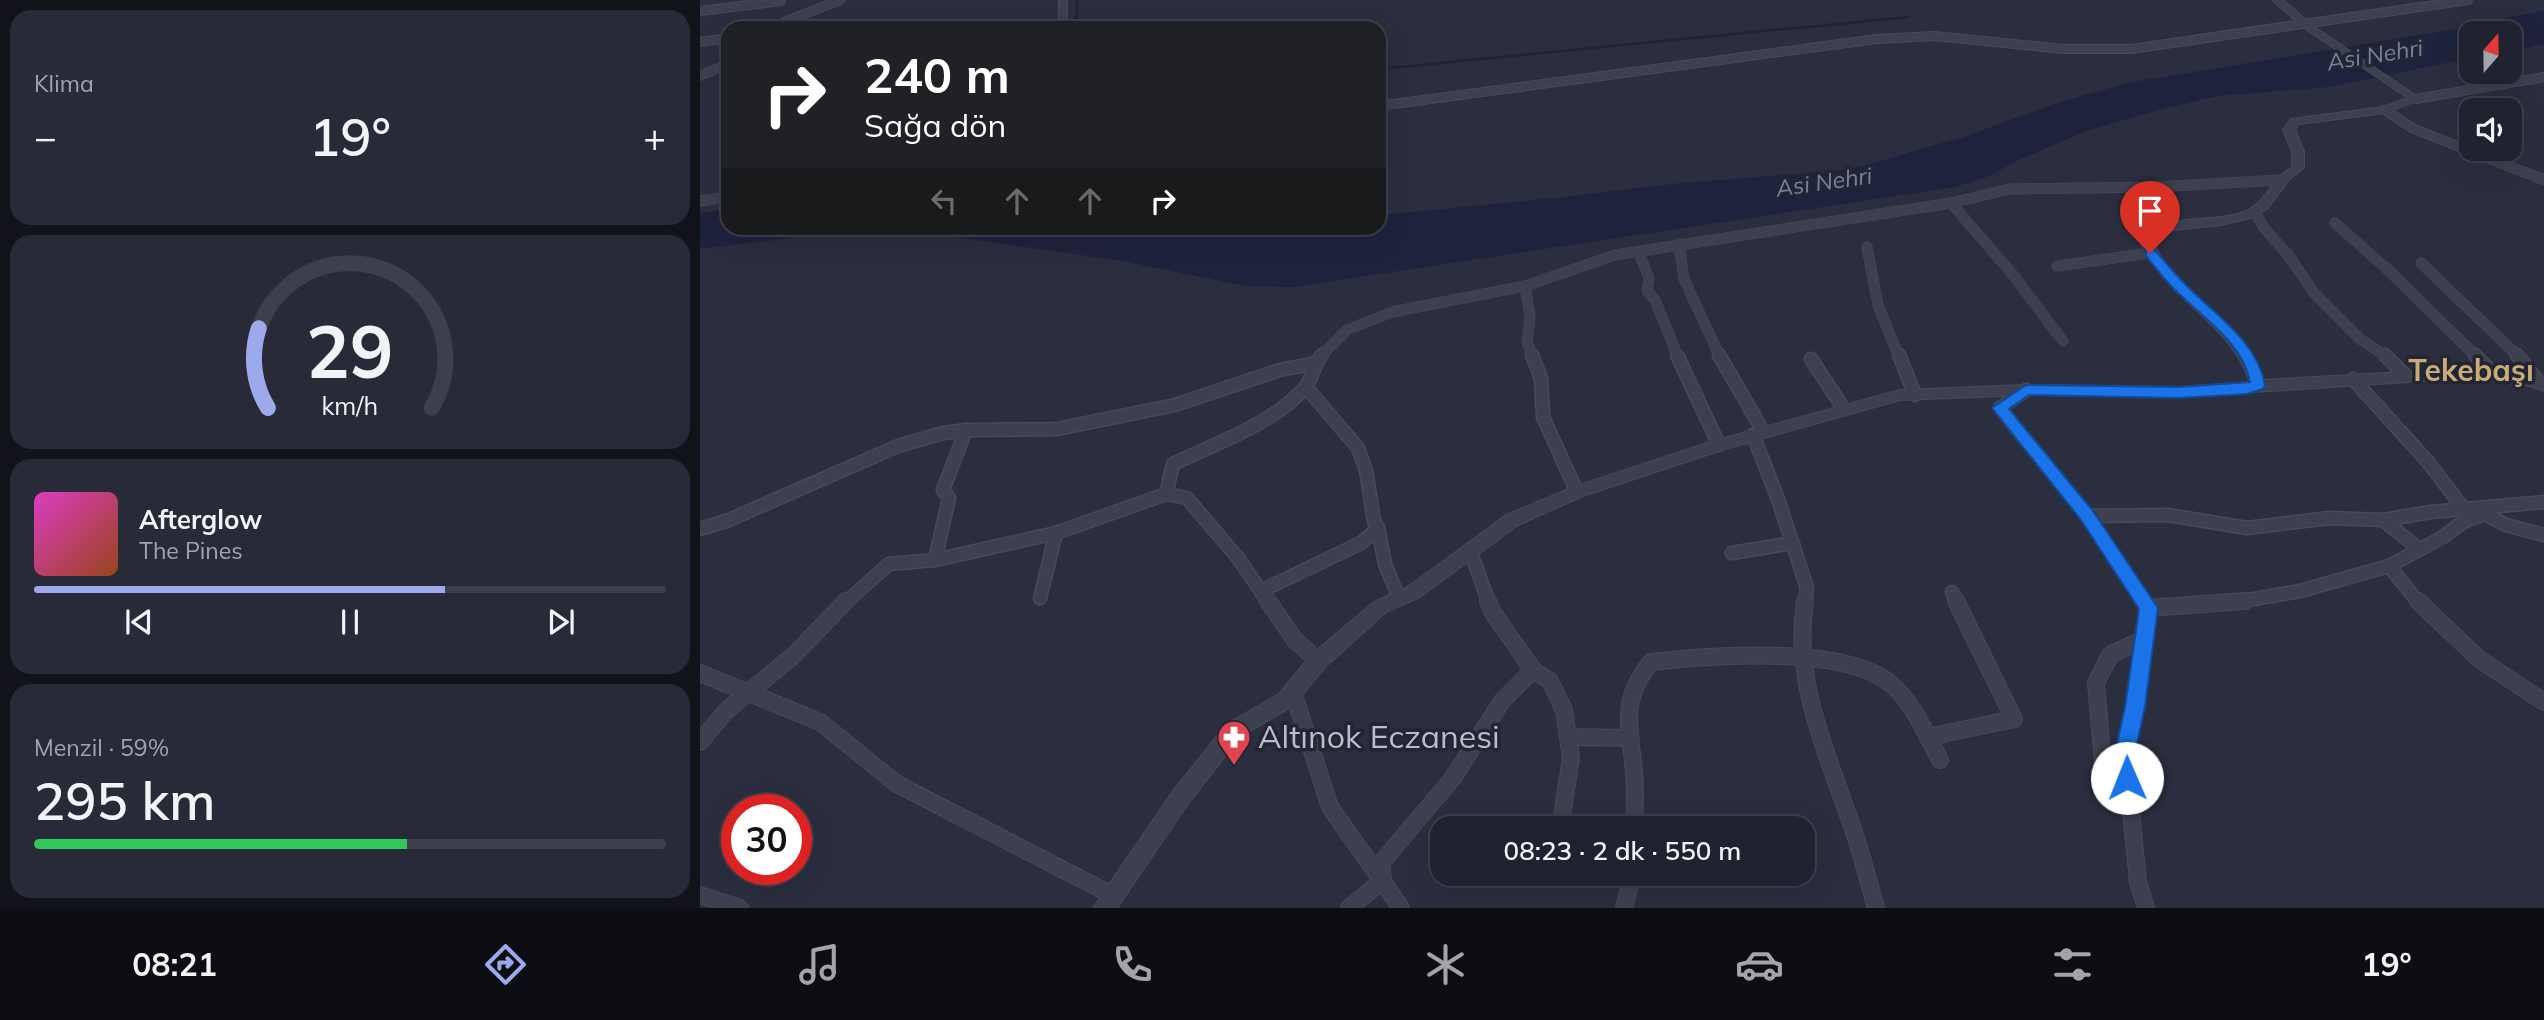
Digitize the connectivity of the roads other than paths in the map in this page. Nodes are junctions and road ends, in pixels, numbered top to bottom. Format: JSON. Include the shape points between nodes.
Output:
{"nodes":[{"id":1,"x":780,"y":0,"type":"edge"},
{"id":2,"x":840,"y":0,"type":"edge"},
{"id":3,"x":1063,"y":0,"type":"edge"},
{"id":4,"x":2277,"y":0,"type":"edge"},
{"id":5,"x":2468,"y":0,"type":"edge"},
{"id":6,"x":700,"y":11,"type":"edge"},
{"id":7,"x":784,"y":21,"type":"edge"},
{"id":8,"x":787,"y":21,"type":"edge"},
{"id":9,"x":1063,"y":21,"type":"edge"},
{"id":10,"x":2306,"y":26,"type":"junction"},
{"id":11,"x":721,"y":39,"type":"edge"},
{"id":12,"x":700,"y":41,"type":"edge"},
{"id":13,"x":721,"y":67,"type":"edge"},
{"id":14,"x":700,"y":76,"type":"edge"},
{"id":15,"x":2544,"y":77,"type":"edge"},
{"id":16,"x":2414,"y":97,"type":"junction"},
{"id":17,"x":1386,"y":105,"type":"edge"},
{"id":18,"x":2385,"y":110,"type":"junction"},
{"id":19,"x":2281,"y":180,"type":"junction"},
{"id":20,"x":2544,"y":180,"type":"edge"},
{"id":21,"x":721,"y":198,"type":"edge"},
{"id":22,"x":700,"y":201,"type":"edge"},
{"id":23,"x":1951,"y":203,"type":"junction"},
{"id":24,"x":2255,"y":212,"type":"junction"},
{"id":25,"x":2335,"y":223,"type":"dead end"},
{"id":26,"x":1679,"y":244,"type":"junction"},
{"id":27,"x":1867,"y":247,"type":"dead end"},
{"id":28,"x":1638,"y":251,"type":"junction"},
{"id":29,"x":2150,"y":253,"type":"junction"},
{"id":30,"x":2421,"y":263,"type":"dead end"},
{"id":31,"x":2057,"y":266,"type":"dead end"},
{"id":32,"x":1525,"y":286,"type":"junction"},
{"id":33,"x":2063,"y":341,"type":"dead end"},
{"id":34,"x":1811,"y":359,"type":"dead end"},
{"id":35,"x":1316,"y":363,"type":"junction"},
{"id":36,"x":2495,"y":375,"type":"junction"},
{"id":37,"x":2406,"y":376,"type":"junction"},
{"id":38,"x":2353,"y":379,"type":"junction"},
{"id":39,"x":2540,"y":382,"type":"edge"},
{"id":40,"x":2258,"y":385,"type":"junction"},
{"id":41,"x":1306,"y":387,"type":"junction"},
{"id":42,"x":2026,"y":390,"type":"junction"},
{"id":43,"x":1915,"y":394,"type":"junction"},
{"id":44,"x":1844,"y":409,"type":"junction"},
{"id":45,"x":966,"y":430,"type":"junction"},
{"id":46,"x":1758,"y":433,"type":"junction"},
{"id":47,"x":1719,"y":445,"type":"junction"},
{"id":48,"x":1577,"y":492,"type":"junction"},
{"id":49,"x":1166,"y":494,"type":"junction"},
{"id":50,"x":2544,"y":502,"type":"edge"},
{"id":51,"x":2488,"y":511,"type":"junction"},
{"id":52,"x":2087,"y":516,"type":"junction"},
{"id":53,"x":2464,"y":516,"type":"junction"},
{"id":54,"x":2382,"y":520,"type":"junction"},
{"id":55,"x":700,"y":528,"type":"edge"},
{"id":56,"x":1378,"y":528,"type":"junction"},
{"id":57,"x":1056,"y":533,"type":"junction"},
{"id":58,"x":2544,"y":535,"type":"edge"},
{"id":59,"x":1793,"y":543,"type":"junction"},
{"id":60,"x":2418,"y":549,"type":"junction"},
{"id":61,"x":1470,"y":550,"type":"junction"},
{"id":62,"x":1732,"y":553,"type":"dead end"},
{"id":63,"x":935,"y":559,"type":"junction"},
{"id":64,"x":2389,"y":566,"type":"junction"},
{"id":65,"x":1261,"y":591,"type":"junction"},
{"id":66,"x":1952,"y":592,"type":"dead end"},
{"id":67,"x":1040,"y":598,"type":"dead end"},
{"id":68,"x":1399,"y":598,"type":"junction"},
{"id":69,"x":2148,"y":608,"type":"junction"},
{"id":70,"x":2144,"y":639,"type":"junction"},
{"id":71,"x":1803,"y":660,"type":"junction"},
{"id":72,"x":1318,"y":661,"type":"junction"},
{"id":73,"x":1533,"y":670,"type":"junction"},
{"id":74,"x":700,"y":673,"type":"edge"},
{"id":75,"x":749,"y":691,"type":"junction"},
{"id":76,"x":1293,"y":692,"type":"junction"},
{"id":77,"x":2544,"y":702,"type":"edge"},
{"id":78,"x":1568,"y":737,"type":"junction"},
{"id":79,"x":1928,"y":737,"type":"junction"},
{"id":80,"x":1628,"y":738,"type":"junction"},
{"id":81,"x":700,"y":742,"type":"edge"},
{"id":82,"x":1940,"y":760,"type":"dead end"},
{"id":83,"x":2103,"y":764,"type":"dead end"},
{"id":84,"x":1562,"y":816,"type":"edge"},
{"id":85,"x":1635,"y":816,"type":"edge"},
{"id":86,"x":1383,"y":880,"type":"junction"},
{"id":87,"x":1630,"y":886,"type":"edge"},
{"id":88,"x":700,"y":895,"type":"edge"},
{"id":89,"x":1109,"y":902,"type":"edge"},
{"id":90,"x":740,"y":908,"type":"edge"},
{"id":91,"x":1349,"y":908,"type":"edge"},
{"id":92,"x":1401,"y":908,"type":"edge"},
{"id":93,"x":1624,"y":908,"type":"edge"},
{"id":94,"x":1876,"y":908,"type":"edge"},
{"id":95,"x":2146,"y":908,"type":"edge"}],
"edges":[{"from":1,"to":6,"type":"street"},
{"from":1,"to":7,"type":"street","via":[[785,5]]},
{"from":2,"to":8,"type":"street"},
{"from":3,"to":9,"type":"street"},
{"from":4,"to":10,"type":"street"},
{"from":5,"to":10,"type":"street"},
{"from":10,"to":16,"type":"street"},
{"from":10,"to":17,"type":"street","via":[[2103,50],[1934,36],[1877,39]]},
{"from":11,"to":12,"type":"street"},
{"from":13,"to":14,"type":"street"},
{"from":15,"to":16,"type":"street"},
{"from":16,"to":18,"type":"street"},
{"from":18,"to":19,"type":"street","via":[[2295,121],[2289,130],[2298,150],[2298,168]]},
{"from":18,"to":20,"type":"street","via":[[2412,128]]},
{"from":19,"to":23,"type":"street","via":[[2010,189]]},
{"from":19,"to":24,"type":"street"},
{"from":21,"to":22,"type":"street"},
{"from":23,"to":26,"type":"street"},
{"from":23,"to":33,"type":"street"},
{"from":24,"to":29,"type":"street","via":[[2153,229],[2144,237]]},
{"from":24,"to":37,"type":"street","via":[[2315,294]]},
{"from":25,"to":36,"type":"street"},
{"from":26,"to":28,"type":"street"},
{"from":26,"to":46,"type":"street","via":[[1684,279]]},
{"from":27,"to":43,"type":"street","via":[[1878,306]]},
{"from":28,"to":32,"type":"street"},
{"from":28,"to":47,"type":"street","via":[[1648,278],[1647,291]]},
{"from":29,"to":31,"type":"street"},
{"from":29,"to":40,"type":"street","via":[[2233,338],[2256,372]]},
{"from":30,"to":39,"type":"street"},
{"from":32,"to":35,"type":"street","via":[[1392,312],[1360,323],[1347,330]]},
{"from":32,"to":48,"type":"street","via":[[1530,317],[1527,342],[1541,378],[1543,417]]},
{"from":34,"to":44,"type":"street"},
{"from":35,"to":41,"type":"street"},
{"from":35,"to":45,"type":"street","via":[[1280,370],[1175,405],[1057,429]]},
{"from":36,"to":37,"type":"street"},
{"from":36,"to":39,"type":"street"},
{"from":37,"to":38,"type":"street"},
{"from":38,"to":40,"type":"street"},
{"from":38,"to":53,"type":"street","via":[[2428,463]]},
{"from":40,"to":42,"type":"street","via":[[2167,393]]},
{"from":41,"to":49,"type":"street","via":[[1243,431],[1173,464]]},
{"from":41,"to":56,"type":"street","via":[[1358,448]]},
{"from":42,"to":43,"type":"street"},
{"from":42,"to":52,"type":"street","via":[[2000,408]]},
{"from":43,"to":44,"type":"street"},
{"from":44,"to":46,"type":"street"},
{"from":45,"to":55,"type":"street","via":[[898,446],[729,520]]},
{"from":45,"to":63,"type":"street","via":[[943,490],[949,498]]},
{"from":46,"to":47,"type":"street"},
{"from":46,"to":59,"type":"street"},
{"from":47,"to":48,"type":"street"},
{"from":48,"to":61,"type":"street","via":[[1512,520]]},
{"from":49,"to":57,"type":"street"},
{"from":49,"to":65,"type":"street","via":[[1187,498]]},
{"from":50,"to":51,"type":"street"},
{"from":51,"to":53,"type":"street"},
{"from":51,"to":58,"type":"street","via":[[2506,525]]},
{"from":52,"to":54,"type":"street","via":[[2168,514],[2247,528],[2329,518]]},
{"from":52,"to":69,"type":"street"},
{"from":53,"to":54,"type":"street"},
{"from":53,"to":60,"type":"street","via":[[2443,537]]},
{"from":54,"to":60,"type":"street"},
{"from":56,"to":65,"type":"street","via":[[1361,543]]},
{"from":56,"to":68,"type":"street"},
{"from":57,"to":63,"type":"street"},
{"from":57,"to":67,"type":"street"},
{"from":59,"to":62,"type":"street"},
{"from":59,"to":71,"type":"street","via":[[1807,588]]},
{"from":60,"to":64,"type":"street"},
{"from":61,"to":68,"type":"street"},
{"from":61,"to":73,"type":"street","via":[[1492,611]]},
{"from":63,"to":75,"type":"street","via":[[889,564],[794,655]]},
{"from":64,"to":69,"type":"street","via":[[2331,585],[2256,601]]},
{"from":64,"to":77,"type":"street","via":[[2460,644]]},
{"from":65,"to":72,"type":"street","via":[[1296,640]]},
{"from":66,"to":79,"type":"street","via":[[2014,719]]},
{"from":68,"to":72,"type":"street","via":[[1380,607]]},
{"from":69,"to":70,"type":"street"},
{"from":70,"to":83,"type":"street","via":[[2110,655],[2096,684]]},
{"from":70,"to":95,"type":"street","via":[[2125,752],[2138,882]]},
{"from":71,"to":79,"type":"street","via":[[1855,666],[1877,674],[1914,708]]},
{"from":71,"to":80,"type":"street","via":[[1710,657],[1651,662],[1637,676],[1628,701]]},
{"from":71,"to":94,"type":"street","via":[[1804,681]]},
{"from":72,"to":76,"type":"street"},
{"from":73,"to":78,"type":"street","via":[[1550,681],[1564,710]]},
{"from":73,"to":86,"type":"street","via":[[1502,701],[1453,778],[1381,863]]},
{"from":74,"to":75,"type":"street"},
{"from":75,"to":81,"type":"street"},
{"from":75,"to":89,"type":"street","via":[[820,722],[897,784]]},
{"from":76,"to":86,"type":"street","via":[[1330,807]]},
{"from":76,"to":89,"type":"street","via":[[1286,701],[1234,730],[1180,798]]},
{"from":78,"to":80,"type":"street"},
{"from":78,"to":84,"type":"street","via":[[1571,758]]},
{"from":79,"to":82,"type":"street"},
{"from":80,"to":85,"type":"street"},
{"from":86,"to":91,"type":"street"},
{"from":86,"to":92,"type":"street"},
{"from":87,"to":93,"type":"street"},
{"from":88,"to":90,"type":"street"}]}
